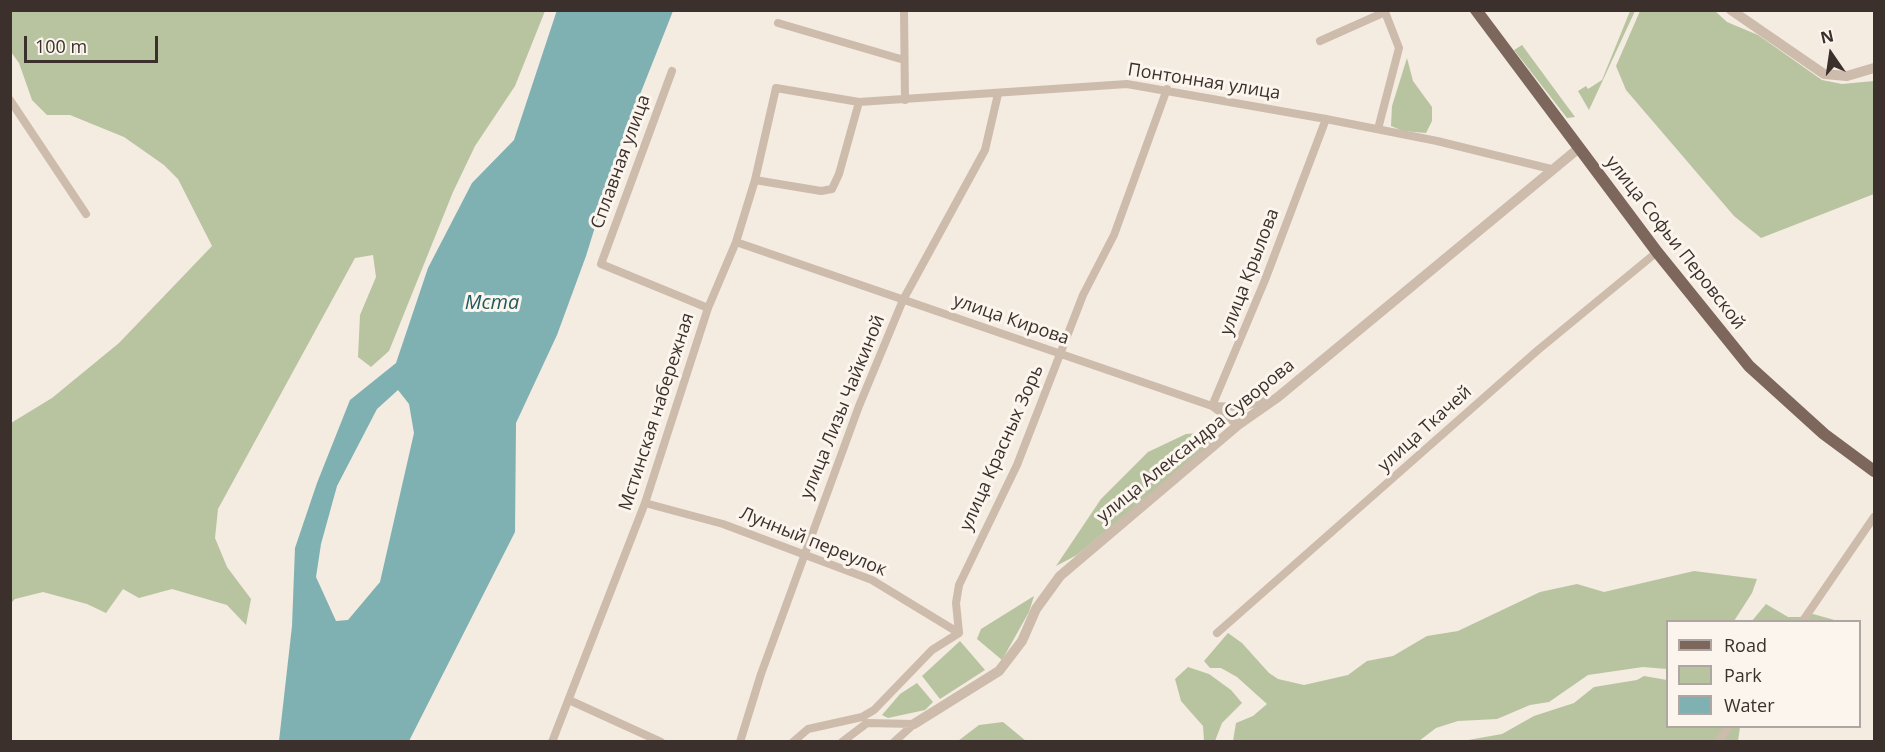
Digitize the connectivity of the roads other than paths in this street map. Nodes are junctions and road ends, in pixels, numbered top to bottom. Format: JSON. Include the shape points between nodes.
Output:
{"nodes":[{"id":1,"x":904,"y":10,"type":"edge"},
{"id":2,"x":1476,"y":10,"type":"edge"},
{"id":3,"x":1731,"y":10,"type":"edge"},
{"id":4,"x":778,"y":22,"type":"dead end"},
{"id":5,"x":1320,"y":41,"type":"dead end"},
{"id":6,"x":904,"y":60,"type":"junction"},
{"id":7,"x":1875,"y":68,"type":"edge"},
{"id":8,"x":672,"y":71,"type":"dead end"},
{"id":9,"x":776,"y":88,"type":"joint"},
{"id":10,"x":1167,"y":89,"type":"junction"},
{"id":11,"x":998,"y":94,"type":"junction"},
{"id":12,"x":10,"y":100,"type":"edge"},
{"id":13,"x":905,"y":100,"type":"junction"},
{"id":14,"x":859,"y":102,"type":"junction"},
{"id":15,"x":1326,"y":119,"type":"junction"},
{"id":16,"x":1378,"y":129,"type":"junction"},
{"id":17,"x":1579,"y":148,"type":"junction"},
{"id":18,"x":1551,"y":169,"type":"junction"},
{"id":19,"x":755,"y":180,"type":"junction"},
{"id":20,"x":86,"y":214,"type":"dead end"},
{"id":21,"x":736,"y":242,"type":"junction"},
{"id":22,"x":1657,"y":252,"type":"junction"},
{"id":23,"x":903,"y":300,"type":"junction"},
{"id":24,"x":708,"y":308,"type":"junction"},
{"id":25,"x":1061,"y":354,"type":"junction"},
{"id":26,"x":1278,"y":397,"type":"junction"},
{"id":27,"x":1212,"y":406,"type":"junction"},
{"id":28,"x":1238,"y":425,"type":"junction"},
{"id":29,"x":1875,"y":471,"type":"edge"},
{"id":30,"x":645,"y":503,"type":"junction"},
{"id":31,"x":1875,"y":517,"type":"edge"},
{"id":32,"x":804,"y":553,"type":"junction"},
{"id":33,"x":1803,"y":620,"type":"edge"},
{"id":34,"x":959,"y":633,"type":"junction"},
{"id":35,"x":1217,"y":633,"type":"dead end"},
{"id":36,"x":569,"y":700,"type":"junction"},
{"id":37,"x":914,"y":724,"type":"junction"},
{"id":38,"x":1728,"y":728,"type":"edge"},
{"id":39,"x":552,"y":741,"type":"edge"},
{"id":40,"x":661,"y":741,"type":"edge"},
{"id":41,"x":741,"y":741,"type":"edge"},
{"id":42,"x":793,"y":741,"type":"edge"},
{"id":43,"x":842,"y":741,"type":"edge"},
{"id":44,"x":894,"y":741,"type":"edge"},
{"id":45,"x":1718,"y":741,"type":"edge"}],
"edges":[{"from":1,"to":6,"type":"street"},
{"from":2,"to":17,"type":"main road","name":"улица Софьи Перовской"},
{"from":3,"to":7,"type":"street","via":[[1824,74],[1847,76]]},
{"from":4,"to":6,"type":"street"},
{"from":5,"to":16,"type":"street","via":[[1386,12],[1400,48]]},
{"from":6,"to":13,"type":"street"},
{"from":8,"to":24,"type":"street","name":"Сплавная улица","via":[[600,264]]},
{"from":9,"to":14,"type":"street","name":"Понтонная улица"},
{"from":9,"to":19,"type":"street","name":"Мстинская набережная"},
{"from":10,"to":11,"type":"street","name":"Понтонная улица","via":[[1127,84]]},
{"from":10,"to":15,"type":"street","name":"Понтонная улица"},
{"from":10,"to":25,"type":"street","name":"улица Красных Зорь","via":[[1114,235],[1083,295]]},
{"from":11,"to":13,"type":"street","name":"Понтонная улица"},
{"from":11,"to":23,"type":"street","name":"улица Лизы Чайкиной","via":[[985,150]]},
{"from":12,"to":20,"type":"street"},
{"from":13,"to":14,"type":"street","name":"Понтонная улица"},
{"from":14,"to":19,"type":"street","via":[[832,189],[821,191]]},
{"from":15,"to":16,"type":"street","name":"Понтонная улица"},
{"from":15,"to":27,"type":"street","name":"улица Крылова"},
{"from":16,"to":18,"type":"street","name":"Понтонная улица"},
{"from":17,"to":18,"type":"street","name":"улица Александра Суворова"},
{"from":17,"to":22,"type":"main road","name":"улица Софьи Перовской"},
{"from":18,"to":26,"type":"street","name":"улица Александра Суворова"},
{"from":19,"to":21,"type":"street","name":"Мстинская набережная"},
{"from":21,"to":23,"type":"street","name":"улица Кирова"},
{"from":21,"to":24,"type":"street","name":"Мстинская набережная"},
{"from":22,"to":29,"type":"main road","name":"улица Софьи Перовской","via":[[1749,366],[1824,434]]},
{"from":22,"to":35,"type":"street","name":"улица Ткачей","via":[[1538,350]]},
{"from":23,"to":25,"type":"street","name":"улица Кирова"},
{"from":23,"to":32,"type":"street","name":"улица Лизы Чайкиной"},
{"from":24,"to":30,"type":"street","name":"Мстинская набережная"},
{"from":25,"to":27,"type":"street","name":"улица Кирова"},
{"from":25,"to":34,"type":"street","name":"улица Красных Зорь","via":[[1017,465],[959,585]]},
{"from":26,"to":27,"type":"street","name":"улица Кирова","via":[[1242,407]]},
{"from":26,"to":28,"type":"street","name":"улица Александра Суворова"},
{"from":27,"to":28,"type":"street"},
{"from":28,"to":37,"type":"street","name":"улица Александра Суворова","via":[[1060,576],[1036,609],[1022,641],[999,671]]},
{"from":30,"to":32,"type":"street","name":"Лунный переулок","via":[[723,524]]},
{"from":30,"to":36,"type":"street","name":"Мстинская набережная"},
{"from":31,"to":33,"type":"street"},
{"from":32,"to":34,"type":"street","name":"Лунный переулок","via":[[872,580]]},
{"from":32,"to":41,"type":"street","name":"улица Лизы Чайкиной"},
{"from":34,"to":42,"type":"street","via":[[932,650],[874,710],[861,717],[808,729]]},
{"from":36,"to":39,"type":"street","name":"Мстинская набережная"},
{"from":36,"to":40,"type":"street"},
{"from":37,"to":43,"type":"street","via":[[867,723]]},
{"from":37,"to":44,"type":"street"},
{"from":38,"to":45,"type":"street"}]}
